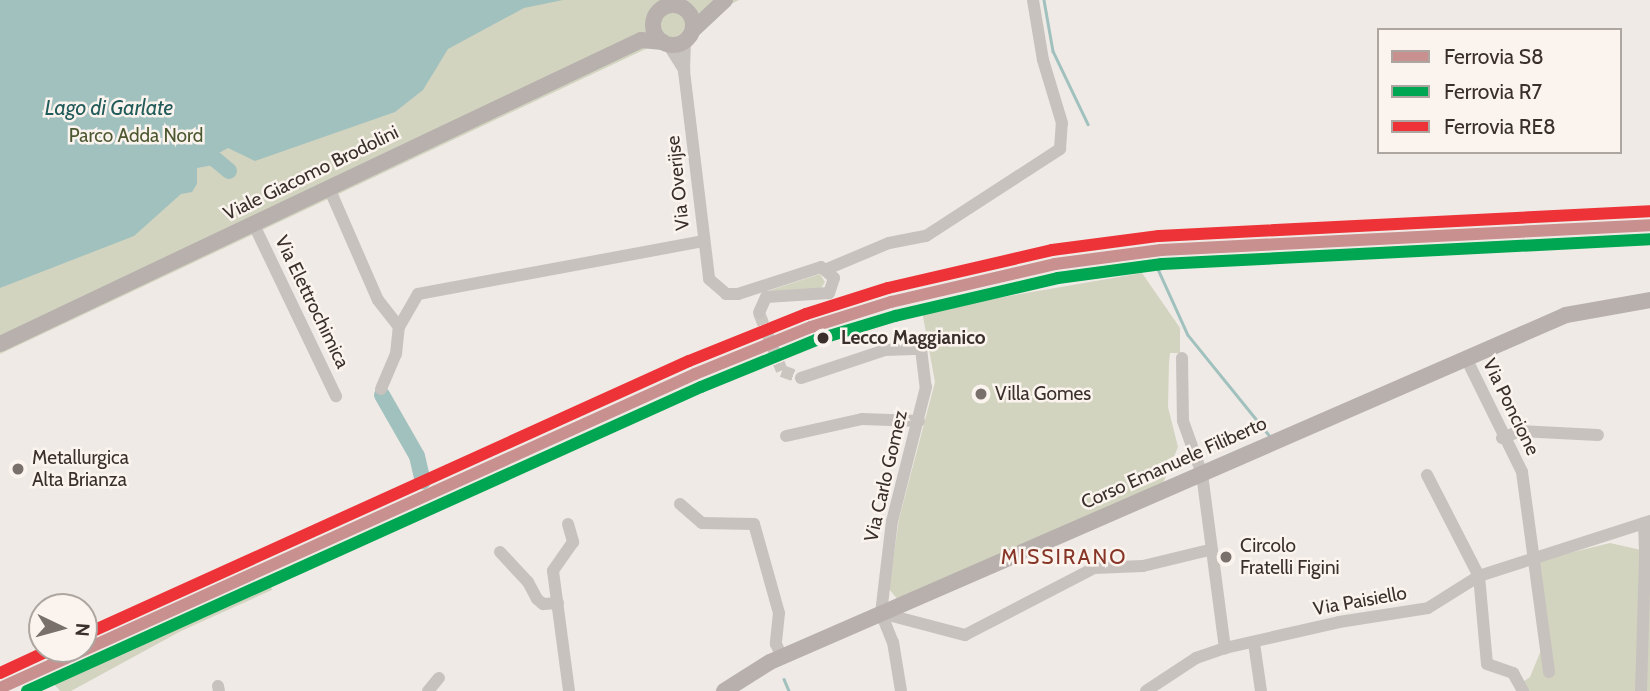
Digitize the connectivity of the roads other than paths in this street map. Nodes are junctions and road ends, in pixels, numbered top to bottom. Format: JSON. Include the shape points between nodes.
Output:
{"nodes":[{"id":1,"x":1033,"y":0,"type":"edge"},
{"id":2,"x":721,"y":2,"type":"edge"},
{"id":3,"x":682,"y":7,"type":"junction"},
{"id":4,"x":654,"y":20,"type":"junction"},
{"id":5,"x":689,"y":35,"type":"junction"},
{"id":6,"x":641,"y":40,"type":"junction"},
{"id":7,"x":666,"y":43,"type":"junction"},
{"id":8,"x":684,"y":71,"type":"junction"},
{"id":9,"x":329,"y":188,"type":"junction"},
{"id":10,"x":254,"y":225,"type":"junction"},
{"id":11,"x":704,"y":241,"type":"junction"},
{"id":12,"x":827,"y":269,"type":"junction"},
{"id":13,"x":1650,"y":300,"type":"edge"},
{"id":14,"x":759,"y":313,"type":"dead end"},
{"id":15,"x":399,"y":327,"type":"junction"},
{"id":16,"x":0,"y":344,"type":"edge"},
{"id":17,"x":1182,"y":358,"type":"dead end"},
{"id":18,"x":1466,"y":358,"type":"junction"},
{"id":19,"x":801,"y":378,"type":"dead end"},
{"id":20,"x":381,"y":389,"type":"dead end"},
{"id":21,"x":336,"y":396,"type":"dead end"},
{"id":22,"x":919,"y":421,"type":"junction"},
{"id":23,"x":1598,"y":435,"type":"dead end"},
{"id":24,"x":786,"y":436,"type":"dead end"},
{"id":25,"x":1502,"y":438,"type":"junction"},
{"id":26,"x":1202,"y":474,"type":"junction"},
{"id":27,"x":1427,"y":475,"type":"dead end"},
{"id":28,"x":680,"y":504,"type":"dead end"},
{"id":29,"x":1647,"y":522,"type":"edge"},
{"id":30,"x":568,"y":524,"type":"dead end"},
{"id":31,"x":1209,"y":550,"type":"junction"},
{"id":32,"x":500,"y":552,"type":"dead end"},
{"id":33,"x":1647,"y":553,"type":"edge"},
{"id":34,"x":1532,"y":556,"type":"junction"},
{"id":35,"x":1479,"y":576,"type":"junction"},
{"id":36,"x":558,"y":603,"type":"junction"},
{"id":37,"x":881,"y":613,"type":"junction"},
{"id":38,"x":1254,"y":643,"type":"junction"},
{"id":39,"x":1225,"y":648,"type":"junction"},
{"id":40,"x":782,"y":657,"type":"junction"},
{"id":41,"x":757,"y":668,"type":"junction"},
{"id":42,"x":1549,"y":672,"type":"dead end"},
{"id":43,"x":439,"y":678,"type":"dead end"},
{"id":44,"x":428,"y":691,"type":"edge"},
{"id":45,"x":569,"y":691,"type":"edge"},
{"id":46,"x":724,"y":691,"type":"edge"},
{"id":47,"x":741,"y":691,"type":"edge"},
{"id":48,"x":901,"y":691,"type":"edge"},
{"id":49,"x":1146,"y":691,"type":"edge"},
{"id":50,"x":1261,"y":691,"type":"edge"},
{"id":51,"x":1523,"y":691,"type":"edge"},
{"id":52,"x":1641,"y":691,"type":"edge"}],
"edges":[{"from":1,"to":12,"type":"street","via":[[1043,60],[1062,123],[1060,149],[926,236],[889,243]]},
{"from":2,"to":3,"type":"main road"},
{"from":2,"to":5,"type":"main road"},
{"from":3,"to":4,"type":"main road","via":[[662,9]]},
{"from":3,"to":5,"type":"main road","via":[[691,17]]},
{"from":4,"to":6,"type":"main road"},
{"from":4,"to":7,"type":"main road","via":[[656,34]]},
{"from":5,"to":7,"type":"main road"},
{"from":5,"to":8,"type":"street","name":"Via Overijse"},
{"from":6,"to":7,"type":"main road"},
{"from":6,"to":9,"type":"main road","name":"Viale Giacomo Brodolini"},
{"from":7,"to":8,"type":"street","name":"Via Overijse"},
{"from":8,"to":11,"type":"street","name":"Via Overijse"},
{"from":9,"to":10,"type":"main road","name":"Viale Giacomo Brodolini"},
{"from":9,"to":15,"type":"street","via":[[378,300]]},
{"from":10,"to":16,"type":"main road","name":"Viale Giacomo Brodolini"},
{"from":10,"to":21,"type":"street","name":"Via Elettrochimica"},
{"from":11,"to":12,"type":"street","name":"Via Overijse","via":[[709,279],[716,288],[738,294]]},
{"from":11,"to":15,"type":"street","via":[[418,294]]},
{"from":12,"to":14,"type":"street","via":[[835,283],[829,293],[766,298]]},
{"from":13,"to":18,"type":"main road","name":"Corso Emanuele Filiberto","via":[[1566,315]]},
{"from":15,"to":20,"type":"street","via":[[396,354]]},
{"from":17,"to":26,"type":"street","via":[[1183,421]]},
{"from":18,"to":25,"type":"street","name":"Via Poncione"},
{"from":18,"to":26,"type":"main road","name":"Corso Emanuele Filiberto"},
{"from":19,"to":22,"type":"street","name":"Via Carlo Gomez","via":[[885,350],[921,349],[926,387]]},
{"from":22,"to":24,"type":"street","via":[[862,419]]},
{"from":22,"to":37,"type":"street","name":"Via Carlo Gomez","via":[[892,521]]},
{"from":23,"to":25,"type":"street","via":[[1520,431]]},
{"from":25,"to":34,"type":"street","name":"Via Poncione","via":[[1522,472]]},
{"from":26,"to":31,"type":"street"},
{"from":26,"to":37,"type":"main road","name":"Corso Emanuele Filiberto"},
{"from":27,"to":35,"type":"street"},
{"from":28,"to":40,"type":"street","via":[[702,523],[754,524],[779,613],[776,644]]},
{"from":29,"to":33,"type":"street"},
{"from":29,"to":34,"type":"street","name":"Via Paisiello"},
{"from":30,"to":36,"type":"street","via":[[573,542],[553,571]]},
{"from":31,"to":37,"type":"street","via":[[1143,566],[1094,568],[965,635]]},
{"from":31,"to":39,"type":"street"},
{"from":32,"to":36,"type":"street","via":[[537,599],[543,604]]},
{"from":33,"to":52,"type":"street"},
{"from":34,"to":35,"type":"street","name":"Via Paisiello"},
{"from":34,"to":42,"type":"street","name":"Via Poncione"},
{"from":35,"to":38,"type":"street","name":"Via Paisiello","via":[[1428,608],[1339,622]]},
{"from":35,"to":51,"type":"street","via":[[1487,664],[1513,673]]},
{"from":36,"to":45,"type":"street"},
{"from":37,"to":40,"type":"main road","name":"Corso Emanuele Filiberto"},
{"from":37,"to":48,"type":"street","via":[[893,642]]},
{"from":38,"to":39,"type":"street","name":"Via Paisiello"},
{"from":38,"to":50,"type":"street"},
{"from":39,"to":49,"type":"street","name":"Via Paisiello","via":[[1196,658]]},
{"from":40,"to":41,"type":"main road","name":"Corso Emanuele Filiberto"},
{"from":41,"to":46,"type":"main road","name":"Corso Emanuele Filiberto"},
{"from":41,"to":47,"type":"street"},
{"from":43,"to":44,"type":"street"}]}
